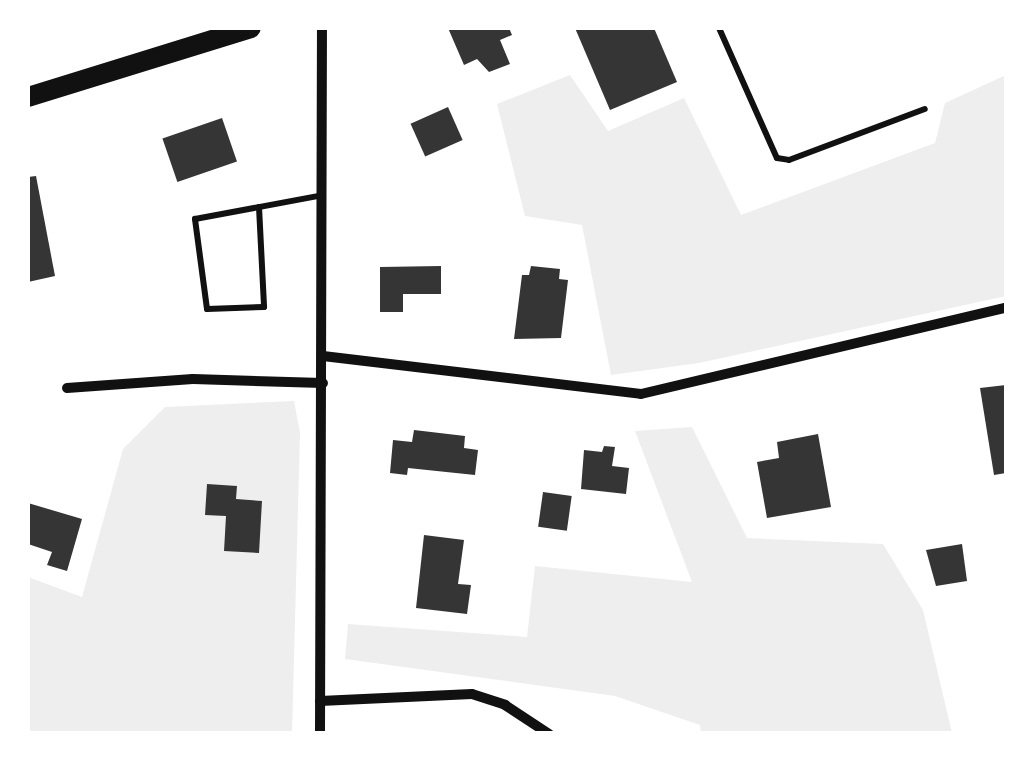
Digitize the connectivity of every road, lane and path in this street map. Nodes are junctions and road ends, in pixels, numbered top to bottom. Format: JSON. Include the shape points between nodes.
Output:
{"nodes":[{"id":1,"x":250,"y":28,"type":"edge"},
{"id":2,"x":322,"y":28,"type":"edge"},
{"id":3,"x":720,"y":28,"type":"edge"},
{"id":4,"x":28,"y":97,"type":"edge"},
{"id":5,"x":925,"y":109,"type":"dead end"},
{"id":6,"x":324,"y":194,"type":"junction"},
{"id":7,"x":259,"y":207,"type":"junction"},
{"id":8,"x":1006,"y":308,"type":"edge"},
{"id":9,"x":323,"y":356,"type":"junction"},
{"id":10,"x":323,"y":383,"type":"junction"},
{"id":11,"x":66,"y":388,"type":"dead end"},
{"id":12,"x":320,"y":702,"type":"junction"},
{"id":13,"x":320,"y":734,"type":"edge"},
{"id":14,"x":549,"y":734,"type":"edge"}],
"edges":[{"from":1,"to":4,"type":"main road"},
{"from":2,"to":6,"type":"street"},
{"from":3,"to":5,"type":"lane","via":[[777,158],[789,160]]},
{"from":6,"to":7,"type":"lane"},
{"from":6,"to":9,"type":"street"},
{"from":7,"to":7,"type":"lane","via":[[195,219],[207,309],[264,307]]},
{"from":8,"to":9,"type":"street","via":[[640,394]]},
{"from":9,"to":10,"type":"street"},
{"from":10,"to":11,"type":"street","via":[[194,380]]},
{"from":10,"to":12,"type":"street"},
{"from":12,"to":13,"type":"street"},
{"from":12,"to":14,"type":"street","via":[[472,694],[506,705]]}]}
